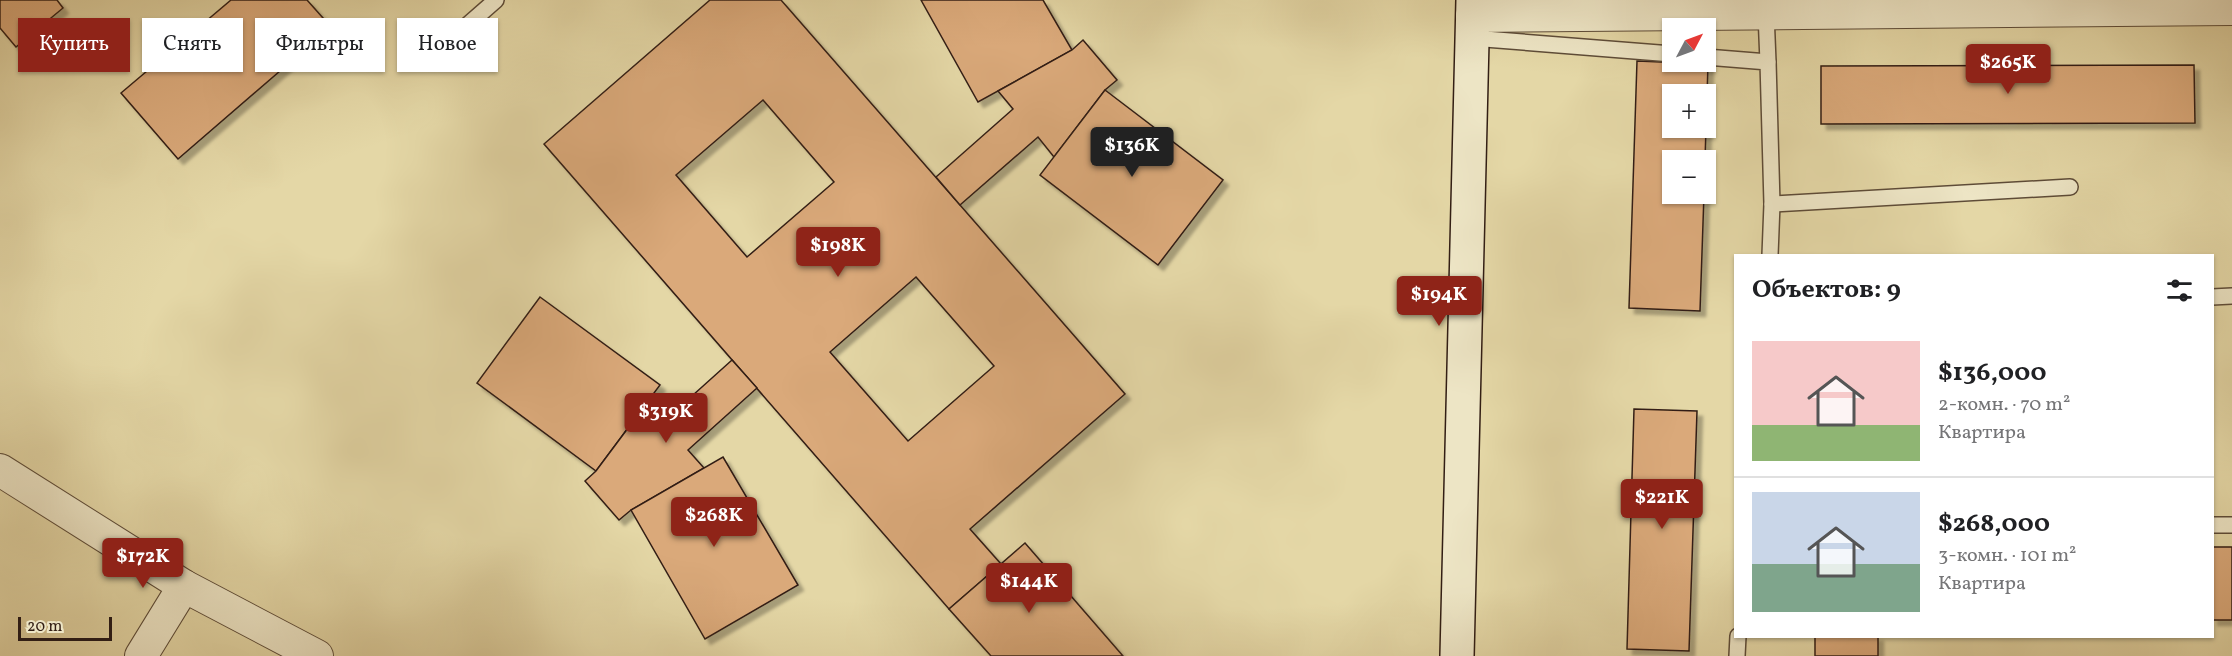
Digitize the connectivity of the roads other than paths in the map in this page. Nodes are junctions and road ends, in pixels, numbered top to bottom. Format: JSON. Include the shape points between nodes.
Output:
{"nodes":[{"id":1,"x":496,"y":0,"type":"edge"},
{"id":2,"x":2232,"y":9,"type":"edge"},
{"id":3,"x":1766,"y":13,"type":"junction"},
{"id":4,"x":476,"y":18,"type":"edge"},
{"id":5,"x":1472,"y":18,"type":"edge"},
{"id":6,"x":1662,"y":52,"type":"edge"},
{"id":7,"x":1716,"y":58,"type":"edge"},
{"id":8,"x":1768,"y":62,"type":"junction"},
{"id":9,"x":2070,"y":187,"type":"dead end"},
{"id":10,"x":1772,"y":204,"type":"junction"},
{"id":11,"x":1770,"y":254,"type":"edge"},
{"id":12,"x":2232,"y":296,"type":"edge"},
{"id":13,"x":2214,"y":297,"type":"edge"},
{"id":14,"x":0,"y":470,"type":"edge"},
{"id":15,"x":2214,"y":525,"type":"edge"},
{"id":16,"x":2232,"y":525,"type":"edge"},
{"id":17,"x":184,"y":586,"type":"junction"},
{"id":18,"x":1738,"y":638,"type":"edge"},
{"id":19,"x":141,"y":656,"type":"edge"},
{"id":20,"x":317,"y":656,"type":"edge"},
{"id":21,"x":1456,"y":656,"type":"edge"},
{"id":22,"x":1737,"y":656,"type":"edge"}],
"edges":[{"from":1,"to":4,"type":"lane"},
{"from":2,"to":3,"type":"street"},
{"from":3,"to":5,"type":"street"},
{"from":3,"to":8,"type":"lane"},
{"from":5,"to":6,"type":"lane"},
{"from":5,"to":21,"type":"street"},
{"from":7,"to":8,"type":"lane"},
{"from":8,"to":10,"type":"lane"},
{"from":9,"to":10,"type":"lane"},
{"from":10,"to":11,"type":"lane"},
{"from":12,"to":13,"type":"lane"},
{"from":14,"to":17,"type":"street"},
{"from":15,"to":16,"type":"lane"},
{"from":17,"to":19,"type":"street"},
{"from":17,"to":20,"type":"street"},
{"from":18,"to":22,"type":"lane"}]}
